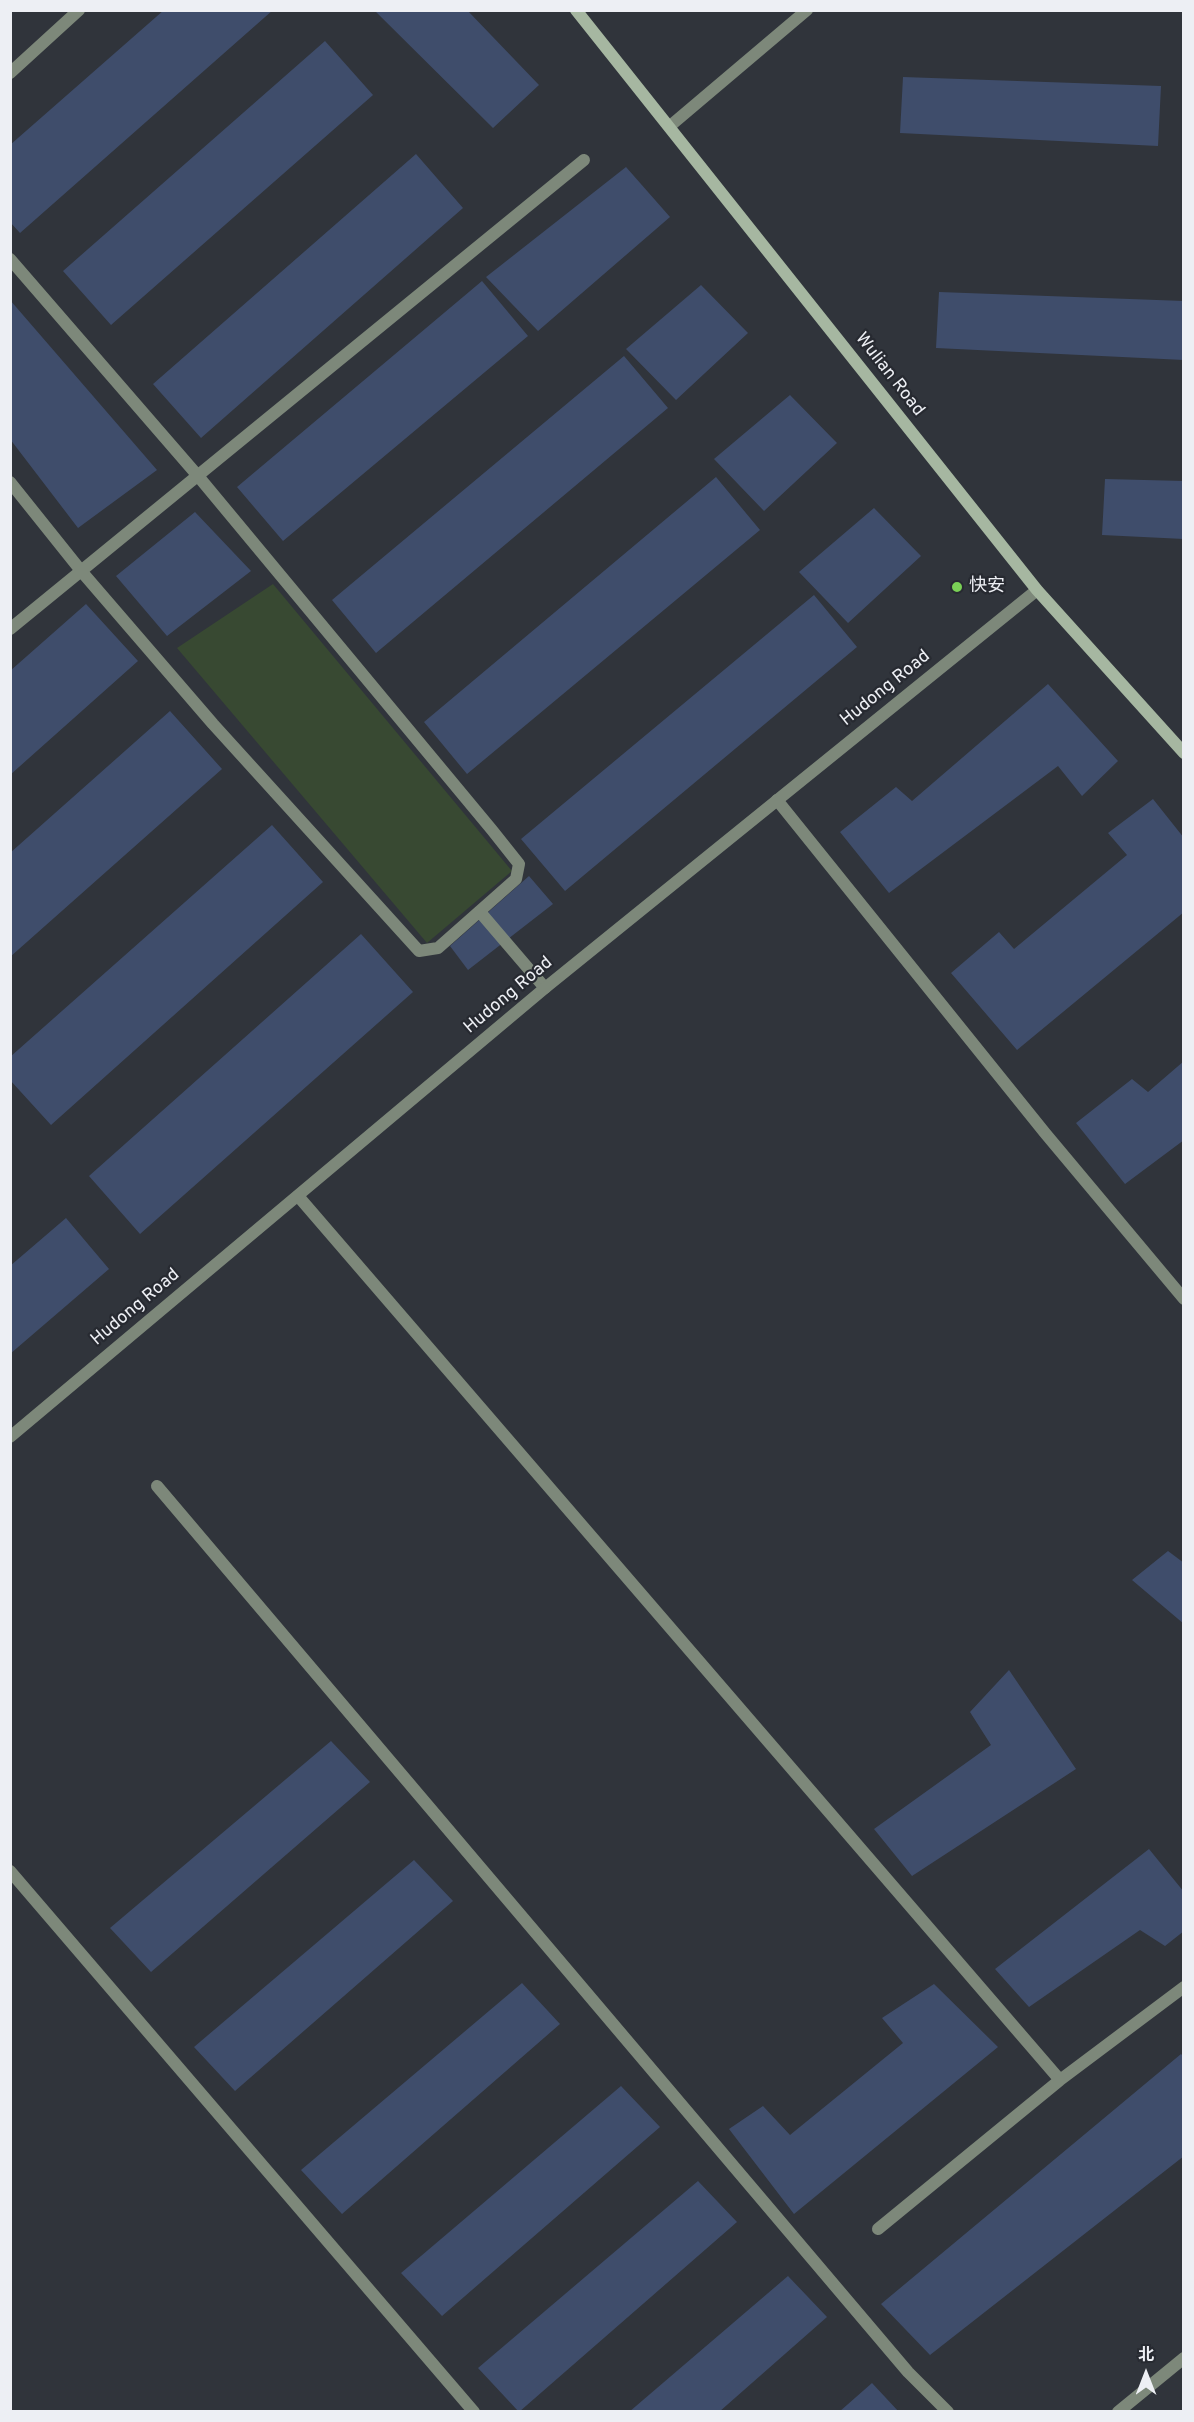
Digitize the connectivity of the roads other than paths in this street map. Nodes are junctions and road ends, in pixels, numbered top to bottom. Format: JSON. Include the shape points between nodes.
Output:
{"nodes":[{"id":1,"x":79,"y":10,"type":"edge"},
{"id":2,"x":576,"y":10,"type":"edge"},
{"id":3,"x":807,"y":10,"type":"edge"},
{"id":4,"x":10,"y":73,"type":"edge"},
{"id":5,"x":669,"y":126,"type":"junction"},
{"id":6,"x":584,"y":160,"type":"dead end"},
{"id":7,"x":10,"y":259,"type":"edge"},
{"id":8,"x":198,"y":476,"type":"junction"},
{"id":9,"x":10,"y":482,"type":"edge"},
{"id":10,"x":82,"y":572,"type":"junction"},
{"id":11,"x":1037,"y":590,"type":"junction"},
{"id":12,"x":10,"y":629,"type":"edge"},
{"id":13,"x":1184,"y":753,"type":"edge"},
{"id":14,"x":777,"y":800,"type":"junction"},
{"id":15,"x":480,"y":912,"type":"junction"},
{"id":16,"x":545,"y":988,"type":"junction"},
{"id":17,"x":298,"y":1196,"type":"junction"},
{"id":18,"x":1184,"y":1299,"type":"edge"},
{"id":19,"x":10,"y":1437,"type":"edge"},
{"id":20,"x":157,"y":1486,"type":"dead end"},
{"id":21,"x":10,"y":1872,"type":"edge"},
{"id":22,"x":1184,"y":1987,"type":"edge"},
{"id":23,"x":1059,"y":2080,"type":"junction"},
{"id":24,"x":878,"y":2229,"type":"dead end"},
{"id":25,"x":1184,"y":2358,"type":"edge"},
{"id":26,"x":474,"y":2412,"type":"edge"},
{"id":27,"x":948,"y":2412,"type":"edge"},
{"id":28,"x":1118,"y":2412,"type":"edge"}],
"edges":[{"from":1,"to":4,"type":"street"},
{"from":2,"to":5,"type":"street","name":"Wulian Road"},
{"from":3,"to":5,"type":"street"},
{"from":5,"to":11,"type":"street","name":"Wulian Road"},
{"from":6,"to":8,"type":"street"},
{"from":7,"to":8,"type":"street"},
{"from":8,"to":10,"type":"street"},
{"from":8,"to":15,"type":"street","via":[[519,864],[516,879]]},
{"from":9,"to":10,"type":"street"},
{"from":10,"to":12,"type":"street"},
{"from":10,"to":15,"type":"street","via":[[213,724],[419,951],[438,948]]},
{"from":11,"to":13,"type":"street","name":"Wulian Road"},
{"from":11,"to":14,"type":"street","name":"Hudong Road"},
{"from":14,"to":16,"type":"street","name":"Hudong Road"},
{"from":14,"to":18,"type":"street"},
{"from":15,"to":16,"type":"street"},
{"from":16,"to":17,"type":"street","name":"Hudong Road"},
{"from":17,"to":19,"type":"street","name":"Hudong Road"},
{"from":17,"to":23,"type":"street"},
{"from":20,"to":27,"type":"street","via":[[908,2372]]},
{"from":21,"to":26,"type":"street"},
{"from":22,"to":23,"type":"street"},
{"from":23,"to":24,"type":"street"},
{"from":25,"to":28,"type":"street"}]}
